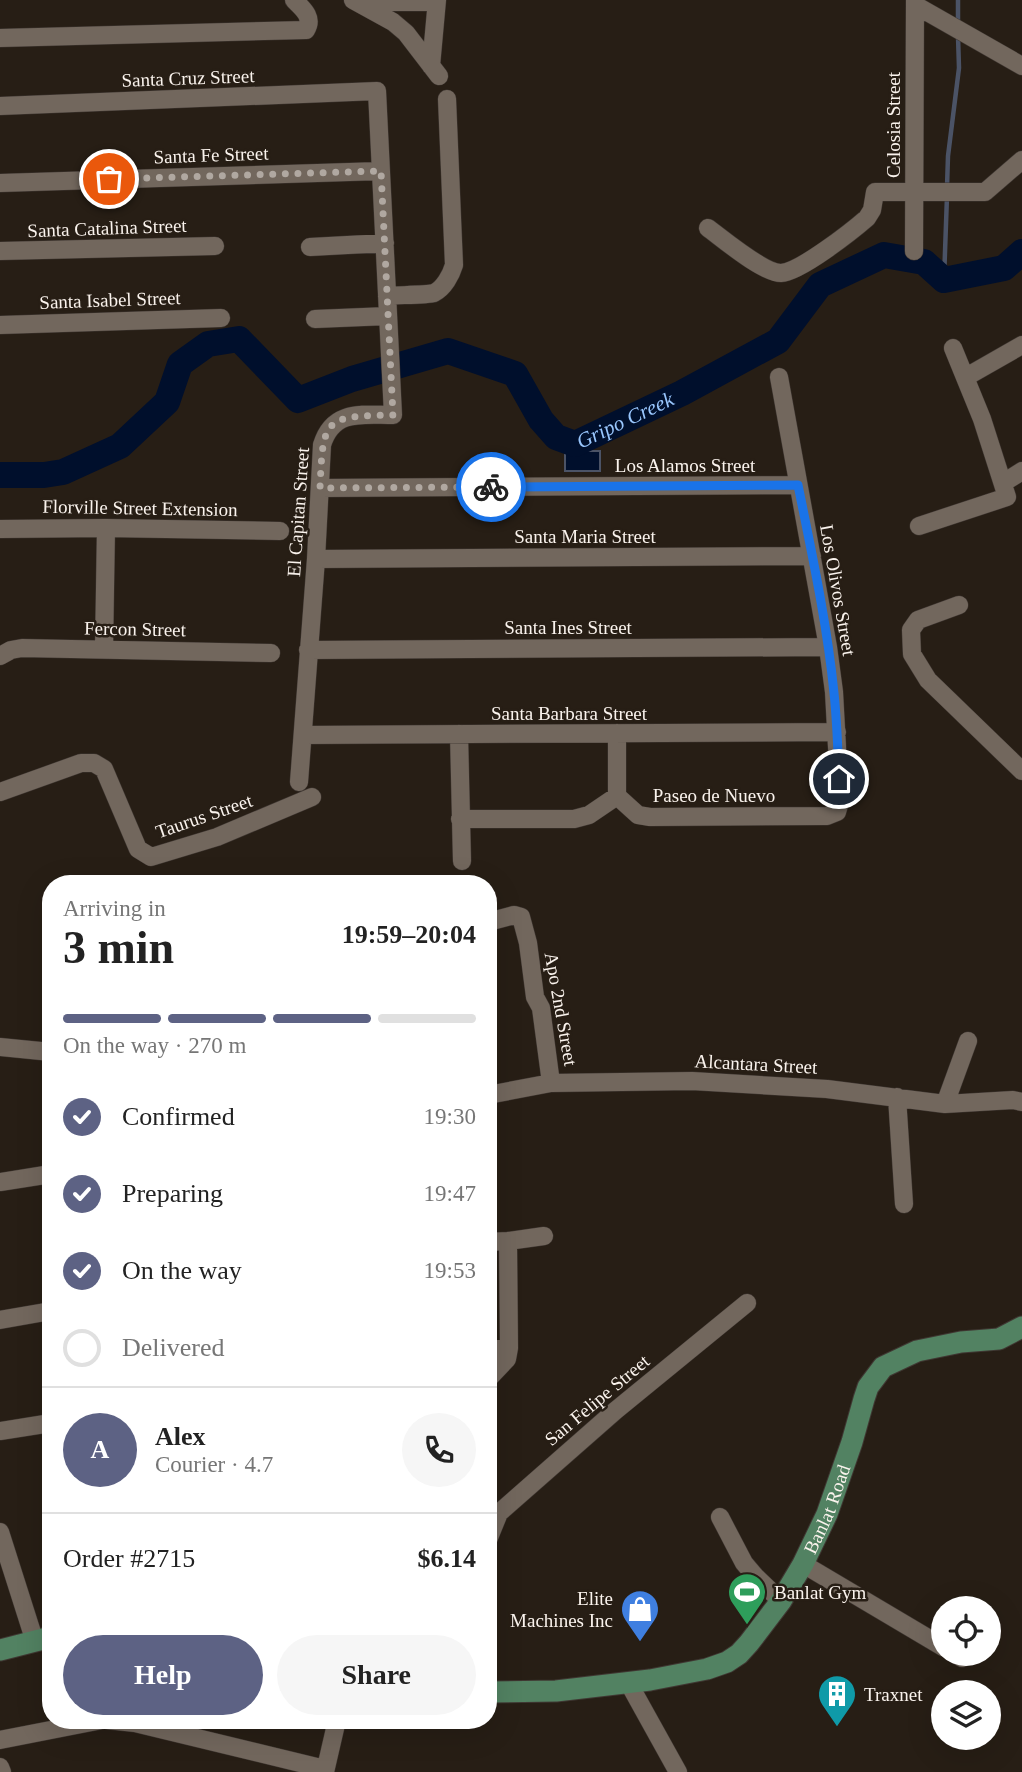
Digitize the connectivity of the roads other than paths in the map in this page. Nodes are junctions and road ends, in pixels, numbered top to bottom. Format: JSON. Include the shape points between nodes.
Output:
{"nodes":[{"id":1,"x":294,"y":0,"type":"edge"},
{"id":2,"x":353,"y":0,"type":"edge"},
{"id":3,"x":437,"y":1,"type":"edge"},
{"id":4,"x":915,"y":2,"type":"edge"},
{"id":5,"x":372,"y":10,"type":"junction"},
{"id":6,"x":0,"y":38,"type":"edge"},
{"id":7,"x":1022,"y":66,"type":"edge"},
{"id":8,"x":377,"y":91,"type":"joint"},
{"id":9,"x":447,"y":99,"type":"dead end"},
{"id":10,"x":0,"y":106,"type":"edge"},
{"id":11,"x":1022,"y":160,"type":"edge"},
{"id":12,"x":381,"y":171,"type":"junction"},
{"id":13,"x":0,"y":183,"type":"edge"},
{"id":14,"x":914,"y":192,"type":"junction"},
{"id":15,"x":708,"y":228,"type":"dead end"},
{"id":16,"x":384,"y":243,"type":"junction"},
{"id":17,"x":215,"y":246,"type":"dead end"},
{"id":18,"x":310,"y":247,"type":"dead end"},
{"id":19,"x":0,"y":251,"type":"edge"},
{"id":20,"x":914,"y":251,"type":"dead end"},
{"id":21,"x":387,"y":296,"type":"junction"},
{"id":22,"x":388,"y":316,"type":"junction"},
{"id":23,"x":221,"y":318,"type":"dead end"},
{"id":24,"x":315,"y":319,"type":"dead end"},
{"id":25,"x":0,"y":325,"type":"edge"},
{"id":26,"x":1022,"y":345,"type":"edge"},
{"id":27,"x":953,"y":348,"type":"dead end"},
{"id":28,"x":779,"y":377,"type":"dead end"},
{"id":29,"x":966,"y":377,"type":"junction"},
{"id":30,"x":1022,"y":471,"type":"edge"},
{"id":31,"x":1003,"y":483,"type":"junction"},
{"id":32,"x":798,"y":485,"type":"junction"},
{"id":33,"x":320,"y":488,"type":"junction"},
{"id":34,"x":919,"y":526,"type":"dead end"},
{"id":35,"x":106,"y":528,"type":"junction"},
{"id":36,"x":0,"y":529,"type":"edge"},
{"id":37,"x":280,"y":531,"type":"dead end"},
{"id":38,"x":812,"y":556,"type":"junction"},
{"id":39,"x":316,"y":559,"type":"junction"},
{"id":40,"x":959,"y":605,"type":"dead end"},
{"id":41,"x":828,"y":647,"type":"junction"},
{"id":42,"x":104,"y":649,"type":"junction"},
{"id":43,"x":308,"y":650,"type":"junction"},
{"id":44,"x":271,"y":653,"type":"dead end"},
{"id":45,"x":0,"y":656,"type":"edge"},
{"id":46,"x":836,"y":732,"type":"junction"},
{"id":47,"x":617,"y":733,"type":"junction"},
{"id":48,"x":458,"y":734,"type":"junction"},
{"id":49,"x":303,"y":735,"type":"junction"},
{"id":50,"x":1022,"y":771,"type":"edge"},
{"id":51,"x":299,"y":782,"type":"dead end"},
{"id":52,"x":0,"y":792,"type":"edge"},
{"id":53,"x":617,"y":796,"type":"junction"},
{"id":54,"x":312,"y":797,"type":"dead end"},
{"id":55,"x":837,"y":812,"type":"joint"},
{"id":56,"x":460,"y":819,"type":"junction"},
{"id":57,"x":462,"y":861,"type":"dead end"},
{"id":58,"x":497,"y":920,"type":"edge"},
{"id":59,"x":968,"y":1041,"type":"dead end"},
{"id":60,"x":0,"y":1047,"type":"edge"},
{"id":61,"x":42,"y":1051,"type":"edge"},
{"id":62,"x":551,"y":1083,"type":"junction"},
{"id":63,"x":497,"y":1093,"type":"edge"},
{"id":64,"x":897,"y":1097,"type":"junction"},
{"id":65,"x":1022,"y":1102,"type":"edge"},
{"id":66,"x":945,"y":1104,"type":"junction"},
{"id":67,"x":42,"y":1175,"type":"edge"},
{"id":68,"x":0,"y":1182,"type":"edge"},
{"id":69,"x":904,"y":1204,"type":"dead end"},
{"id":70,"x":544,"y":1236,"type":"dead end"},
{"id":71,"x":508,"y":1241,"type":"junction"},
{"id":72,"x":497,"y":1242,"type":"edge"},
{"id":73,"x":747,"y":1303,"type":"dead end"},
{"id":74,"x":42,"y":1313,"type":"edge"},
{"id":75,"x":0,"y":1320,"type":"edge"},
{"id":76,"x":1022,"y":1327,"type":"edge"},
{"id":77,"x":509,"y":1348,"type":"junction"},
{"id":78,"x":497,"y":1349,"type":"edge"},
{"id":79,"x":497,"y":1370,"type":"edge"},
{"id":80,"x":42,"y":1424,"type":"edge"},
{"id":81,"x":0,"y":1431,"type":"edge"},
{"id":82,"x":720,"y":1517,"type":"dead end"},
{"id":83,"x":497,"y":1518,"type":"edge"},
{"id":84,"x":0,"y":1532,"type":"edge"},
{"id":85,"x":803,"y":1564,"type":"junction"},
{"id":86,"x":781,"y":1601,"type":"junction"},
{"id":87,"x":42,"y":1637,"type":"edge"},
{"id":88,"x":42,"y":1639,"type":"edge"},
{"id":89,"x":931,"y":1640,"type":"edge"},
{"id":90,"x":0,"y":1650,"type":"edge"},
{"id":91,"x":628,"y":1682,"type":"junction"},
{"id":92,"x":497,"y":1692,"type":"edge"},
{"id":93,"x":58,"y":1729,"type":"edge"},
{"id":94,"x":159,"y":1729,"type":"edge"},
{"id":95,"x":335,"y":1729,"type":"edge"},
{"id":96,"x":0,"y":1740,"type":"edge"},
{"id":97,"x":0,"y":1767,"type":"edge"},
{"id":98,"x":325,"y":1771,"type":"edge"},
{"id":99,"x":2,"y":1772,"type":"edge"},
{"id":100,"x":678,"y":1772,"type":"edge"}],
"edges":[{"from":1,"to":6,"type":"street","via":[[309,18],[306,30]]},
{"from":2,"to":5,"type":"street"},
{"from":3,"to":5,"type":"street","via":[[387,2]]},
{"from":3,"to":5,"type":"street","via":[[435,71],[406,33]]},
{"from":4,"to":7,"type":"street"},
{"from":4,"to":14,"type":"street","name":"Celosia Street"},
{"from":8,"to":10,"type":"street","name":"Santa Cruz Street"},
{"from":8,"to":12,"type":"street","name":"El Capitan Street"},
{"from":9,"to":21,"type":"street","via":[[451,275],[433,293]]},
{"from":11,"to":14,"type":"street","via":[[985,192]]},
{"from":12,"to":13,"type":"street","name":"Santa Fe Street"},
{"from":12,"to":16,"type":"street","name":"El Capitan Street"},
{"from":14,"to":15,"type":"street","via":[[875,192],[867,218],[783,273],[762,266]]},
{"from":14,"to":20,"type":"street","name":"Celosia Street"},
{"from":16,"to":18,"type":"street"},
{"from":16,"to":21,"type":"street","name":"El Capitan Street"},
{"from":17,"to":19,"type":"street","name":"Santa Catalina Street"},
{"from":21,"to":22,"type":"street","name":"El Capitan Street"},
{"from":22,"to":24,"type":"street"},
{"from":22,"to":33,"type":"street","name":"El Capitan Street","via":[[393,415],[351,416],[335,422],[322,444]]},
{"from":23,"to":25,"type":"street","name":"Santa Isabel Street"},
{"from":26,"to":29,"type":"street"},
{"from":27,"to":29,"type":"street"},
{"from":28,"to":32,"type":"street","name":"Los Olivos Street"},
{"from":29,"to":31,"type":"street"},
{"from":30,"to":31,"type":"street"},
{"from":31,"to":34,"type":"street","via":[[1007,497]]},
{"from":32,"to":33,"type":"street","name":"Los Alamos Street"},
{"from":32,"to":38,"type":"street","name":"Los Olivos Street"},
{"from":33,"to":39,"type":"street","name":"El Capitan Street"},
{"from":35,"to":36,"type":"street","name":"Florville Street Extension"},
{"from":35,"to":37,"type":"street","name":"Florville Street Extension"},
{"from":35,"to":42,"type":"street"},
{"from":38,"to":39,"type":"street","name":"Santa Maria Street"},
{"from":38,"to":41,"type":"street","name":"Los Olivos Street"},
{"from":39,"to":43,"type":"street","name":"El Capitan Street"},
{"from":40,"to":50,"type":"street","via":[[918,620],[911,630],[912,654],[928,680]]},
{"from":41,"to":43,"type":"street","name":"Santa Ines Street"},
{"from":41,"to":46,"type":"street","name":"Los Olivos Street"},
{"from":42,"to":44,"type":"street","name":"Fercon Street"},
{"from":42,"to":45,"type":"street","name":"Fercon Street","via":[[22,648]]},
{"from":43,"to":49,"type":"street","name":"El Capitan Street"},
{"from":46,"to":47,"type":"street","name":"Santa Barbara Street"},
{"from":46,"to":55,"type":"street","name":"Los Olivos Street"},
{"from":47,"to":48,"type":"street","name":"Santa Barbara Street"},
{"from":47,"to":53,"type":"street"},
{"from":48,"to":49,"type":"street","name":"Santa Barbara Street"},
{"from":48,"to":56,"type":"street"},
{"from":49,"to":51,"type":"street","name":"El Capitan Street"},
{"from":52,"to":54,"type":"street","name":"Taurus Street","via":[[81,763],[94,763],[104,769],[138,849],[151,857],[217,837]]},
{"from":53,"to":55,"type":"street","name":"Paseo de Nuevo","via":[[638,814],[650,817],[827,816]]},
{"from":53,"to":56,"type":"street","via":[[574,819]]},
{"from":56,"to":57,"type":"street"},
{"from":58,"to":62,"type":"street","name":"Apo 2nd Street","via":[[521,917]]},
{"from":59,"to":66,"type":"street"},
{"from":60,"to":61,"type":"street"},
{"from":62,"to":63,"type":"street","name":"Alcantara Street"},
{"from":62,"to":64,"type":"street","name":"Alcantara Street","via":[[692,1081],[827,1088]]},
{"from":64,"to":66,"type":"street","name":"Alcantara Street"},
{"from":64,"to":69,"type":"street"},
{"from":65,"to":66,"type":"street","name":"Alcantara Street"},
{"from":67,"to":68,"type":"street"},
{"from":70,"to":71,"type":"street"},
{"from":71,"to":72,"type":"street"},
{"from":71,"to":77,"type":"street"},
{"from":73,"to":83,"type":"street","name":"San Felipe Street","via":[[615,1411]]},
{"from":74,"to":75,"type":"street"},
{"from":76,"to":85,"type":"street","name":"Banlat Road","via":[[999,1339],[917,1351],[883,1367],[868,1387],[827,1514]]},
{"from":77,"to":78,"type":"street"},
{"from":77,"to":79,"type":"street","via":[[507,1359]]},
{"from":80,"to":81,"type":"street"},
{"from":82,"to":86,"type":"street","via":[[744,1563]]},
{"from":84,"to":87,"type":"street"},
{"from":85,"to":86,"type":"street","name":"Banlat Road"},
{"from":85,"to":89,"type":"street"},
{"from":86,"to":91,"type":"street","name":"Banlat Road","via":[[750,1643],[727,1662],[687,1674]]},
{"from":88,"to":90,"type":"street"},
{"from":91,"to":92,"type":"street","name":"Banlat Road"},
{"from":91,"to":100,"type":"street"},
{"from":93,"to":96,"type":"street"},
{"from":94,"to":98,"type":"street"},
{"from":95,"to":98,"type":"street"},
{"from":97,"to":99,"type":"street"}]}
